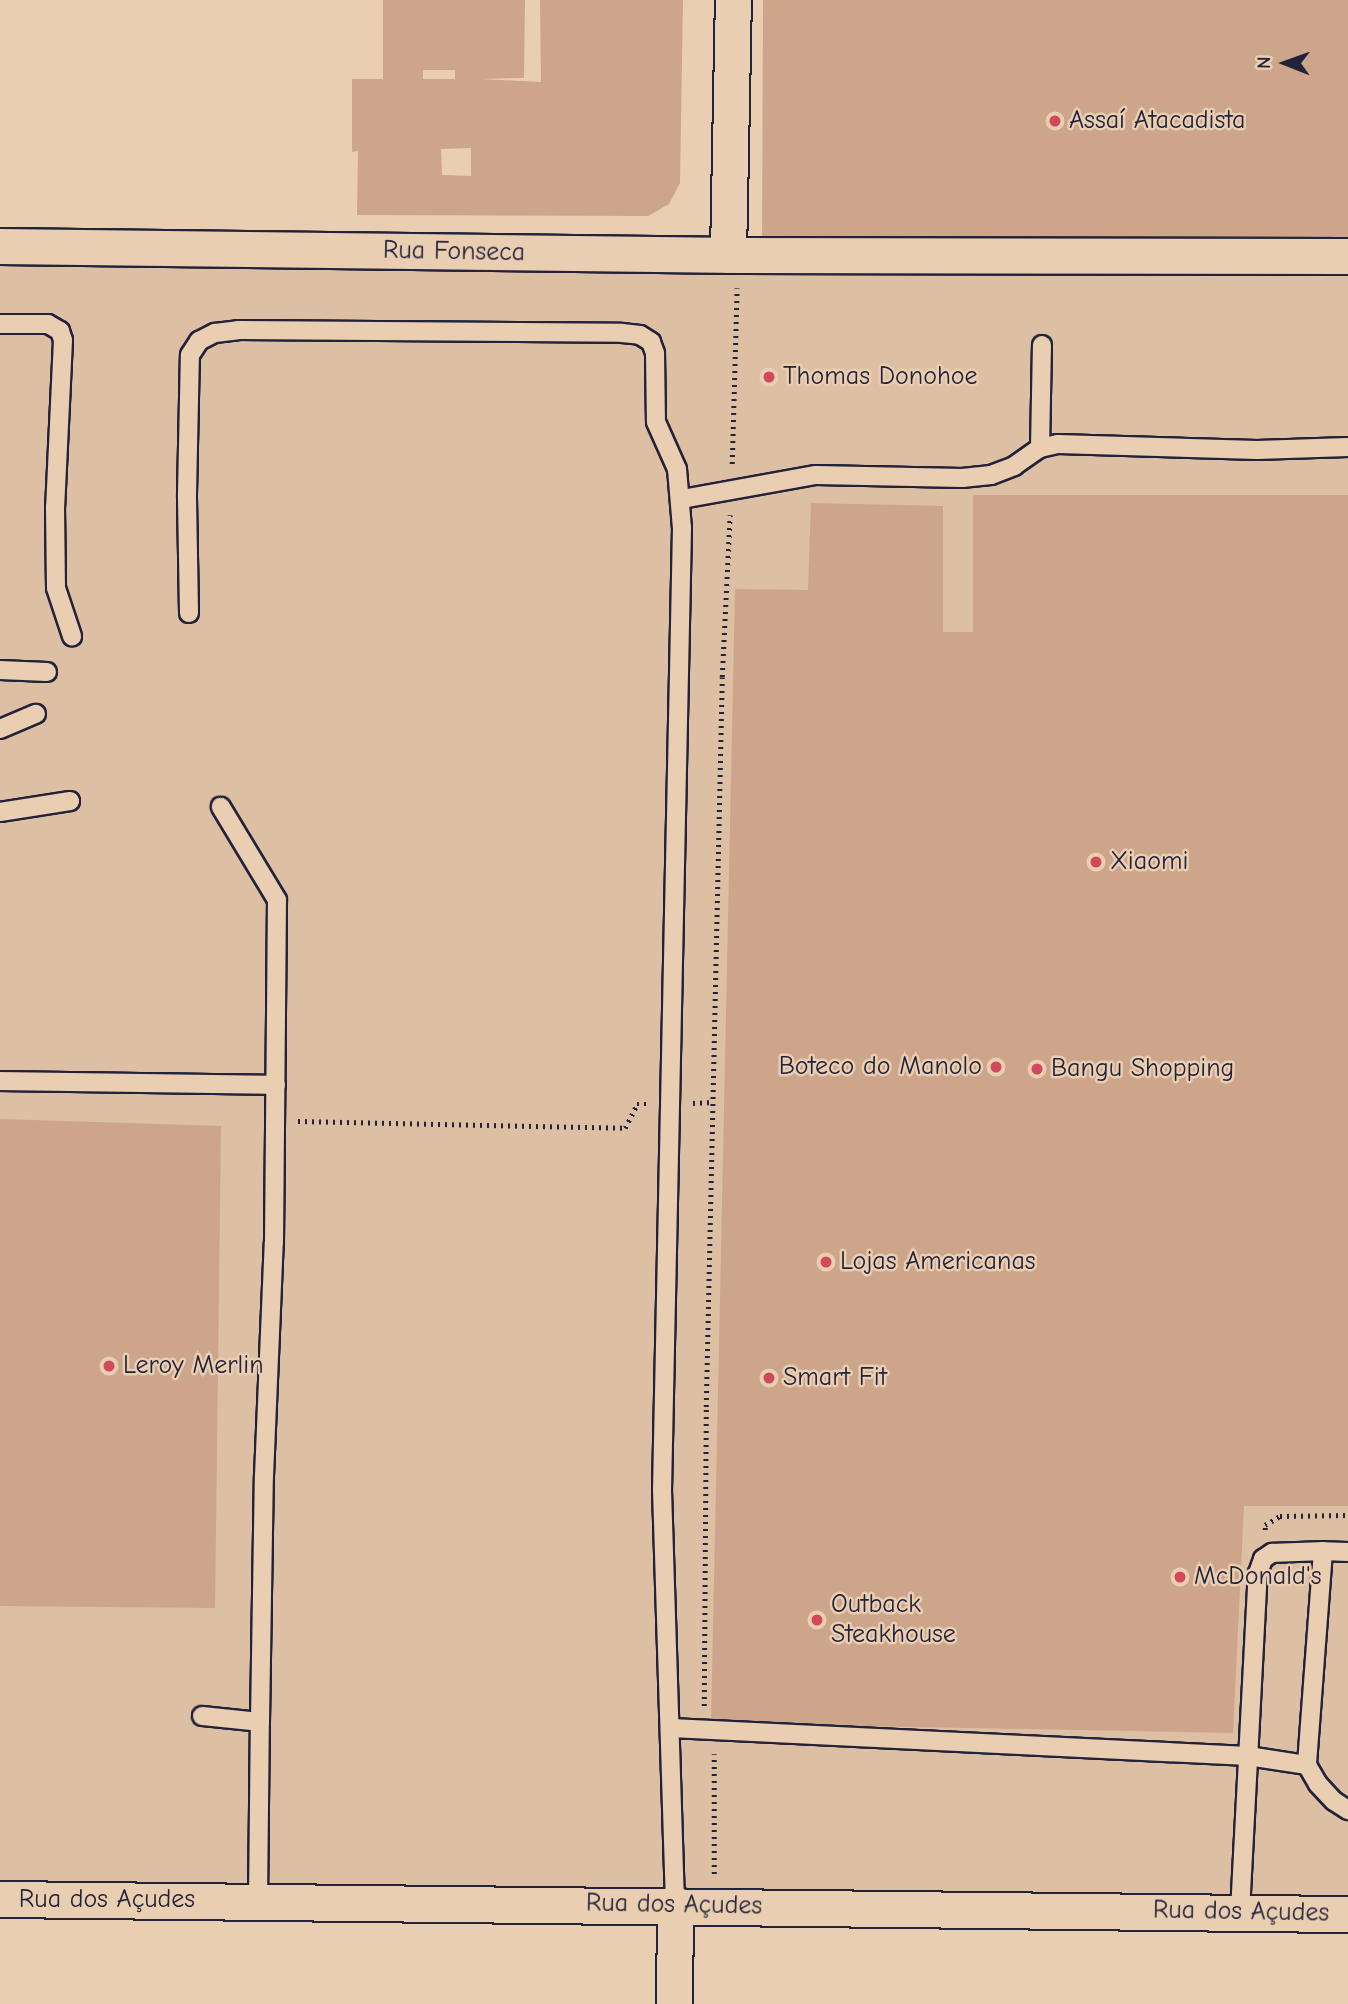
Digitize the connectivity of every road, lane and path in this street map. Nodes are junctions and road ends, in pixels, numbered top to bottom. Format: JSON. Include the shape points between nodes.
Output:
{"nodes":[{"id":1,"x":733,"y":0,"type":"edge"},
{"id":2,"x":0,"y":246,"type":"edge"},
{"id":3,"x":733,"y":255,"type":"junction"},
{"id":4,"x":1348,"y":256,"type":"edge"},
{"id":5,"x":0,"y":324,"type":"edge"},
{"id":6,"x":1041,"y":345,"type":"dead end"},
{"id":7,"x":1348,"y":447,"type":"edge"},
{"id":8,"x":1040,"y":448,"type":"junction"},
{"id":9,"x":731,"y":489,"type":"junction"},
{"id":10,"x":682,"y":499,"type":"junction"},
{"id":11,"x":189,"y":613,"type":"dead end"},
{"id":12,"x":72,"y":636,"type":"dead end"},
{"id":13,"x":0,"y":670,"type":"edge"},
{"id":14,"x":47,"y":672,"type":"dead end"},
{"id":15,"x":36,"y":715,"type":"dead end"},
{"id":16,"x":0,"y":729,"type":"edge"},
{"id":17,"x":70,"y":800,"type":"dead end"},
{"id":18,"x":221,"y":807,"type":"dead end"},
{"id":19,"x":0,"y":812,"type":"edge"},
{"id":20,"x":0,"y":1081,"type":"edge"},
{"id":21,"x":276,"y":1085,"type":"junction"},
{"id":22,"x":713,"y":1102,"type":"junction"},
{"id":23,"x":670,"y":1104,"type":"junction"},
{"id":24,"x":276,"y":1120,"type":"junction"},
{"id":25,"x":1323,"y":1551,"type":"junction"},
{"id":26,"x":1348,"y":1552,"type":"edge"},
{"id":27,"x":202,"y":1716,"type":"dead end"},
{"id":28,"x":260,"y":1722,"type":"junction"},
{"id":29,"x":671,"y":1728,"type":"junction"},
{"id":30,"x":714,"y":1730,"type":"junction"},
{"id":31,"x":1248,"y":1756,"type":"junction"},
{"id":32,"x":1307,"y":1765,"type":"junction"},
{"id":33,"x":1348,"y":1810,"type":"edge"},
{"id":34,"x":0,"y":1899,"type":"edge"},
{"id":35,"x":258,"y":1901,"type":"junction"},
{"id":36,"x":675,"y":1904,"type":"junction"},
{"id":37,"x":713,"y":1905,"type":"junction"},
{"id":38,"x":1240,"y":1912,"type":"junction"},
{"id":39,"x":1348,"y":1914,"type":"edge"},
{"id":40,"x":674,"y":2004,"type":"edge"}],
"edges":[{"from":1,"to":3,"type":"street"},
{"from":2,"to":3,"type":"street","name":"Rua Fonseca"},
{"from":3,"to":4,"type":"street","name":"Rua Fonseca"},
{"from":3,"to":9,"type":"path"},
{"from":5,"to":12,"type":"lane","via":[[48,324],[60,331],[63,340],[56,588]]},
{"from":6,"to":8,"type":"lane"},
{"from":7,"to":8,"type":"lane","via":[[1257,450],[1058,444]]},
{"from":8,"to":9,"type":"lane","via":[[991,475],[816,475]]},
{"from":9,"to":10,"type":"lane"},
{"from":9,"to":22,"type":"path"},
{"from":10,"to":11,"type":"lane","via":[[677,469],[656,422],[655,354],[651,342],[640,335],[215,333],[199,341],[190,355]]},
{"from":10,"to":23,"type":"lane"},
{"from":13,"to":14,"type":"lane"},
{"from":15,"to":16,"type":"lane"},
{"from":17,"to":19,"type":"lane"},
{"from":18,"to":21,"type":"lane","via":[[277,900]]},
{"from":20,"to":21,"type":"lane"},
{"from":21,"to":24,"type":"lane"},
{"from":22,"to":23,"type":"path"},
{"from":22,"to":30,"type":"path","via":[[702,1632],[704,1714]]},
{"from":23,"to":24,"type":"path","via":[[637,1104],[625,1128]]},
{"from":23,"to":29,"type":"lane","via":[[662,1490]]},
{"from":24,"to":28,"type":"lane"},
{"from":25,"to":26,"type":"lane"},
{"from":25,"to":31,"type":"lane","via":[[1284,1550],[1263,1559],[1258,1573]]},
{"from":25,"to":32,"type":"lane"},
{"from":27,"to":28,"type":"lane"},
{"from":28,"to":35,"type":"lane"},
{"from":29,"to":30,"type":"lane"},
{"from":29,"to":36,"type":"lane"},
{"from":30,"to":31,"type":"lane"},
{"from":30,"to":37,"type":"path"},
{"from":31,"to":32,"type":"lane"},
{"from":31,"to":38,"type":"lane"},
{"from":32,"to":33,"type":"lane","via":[[1318,1784]]},
{"from":34,"to":35,"type":"street","name":"Rua dos Açudes"},
{"from":35,"to":36,"type":"street","name":"Rua dos Açudes"},
{"from":36,"to":37,"type":"street","name":"Rua dos Açudes"},
{"from":36,"to":40,"type":"street"},
{"from":37,"to":38,"type":"street","name":"Rua dos Açudes"},
{"from":38,"to":39,"type":"street","name":"Rua dos Açudes"}]}
